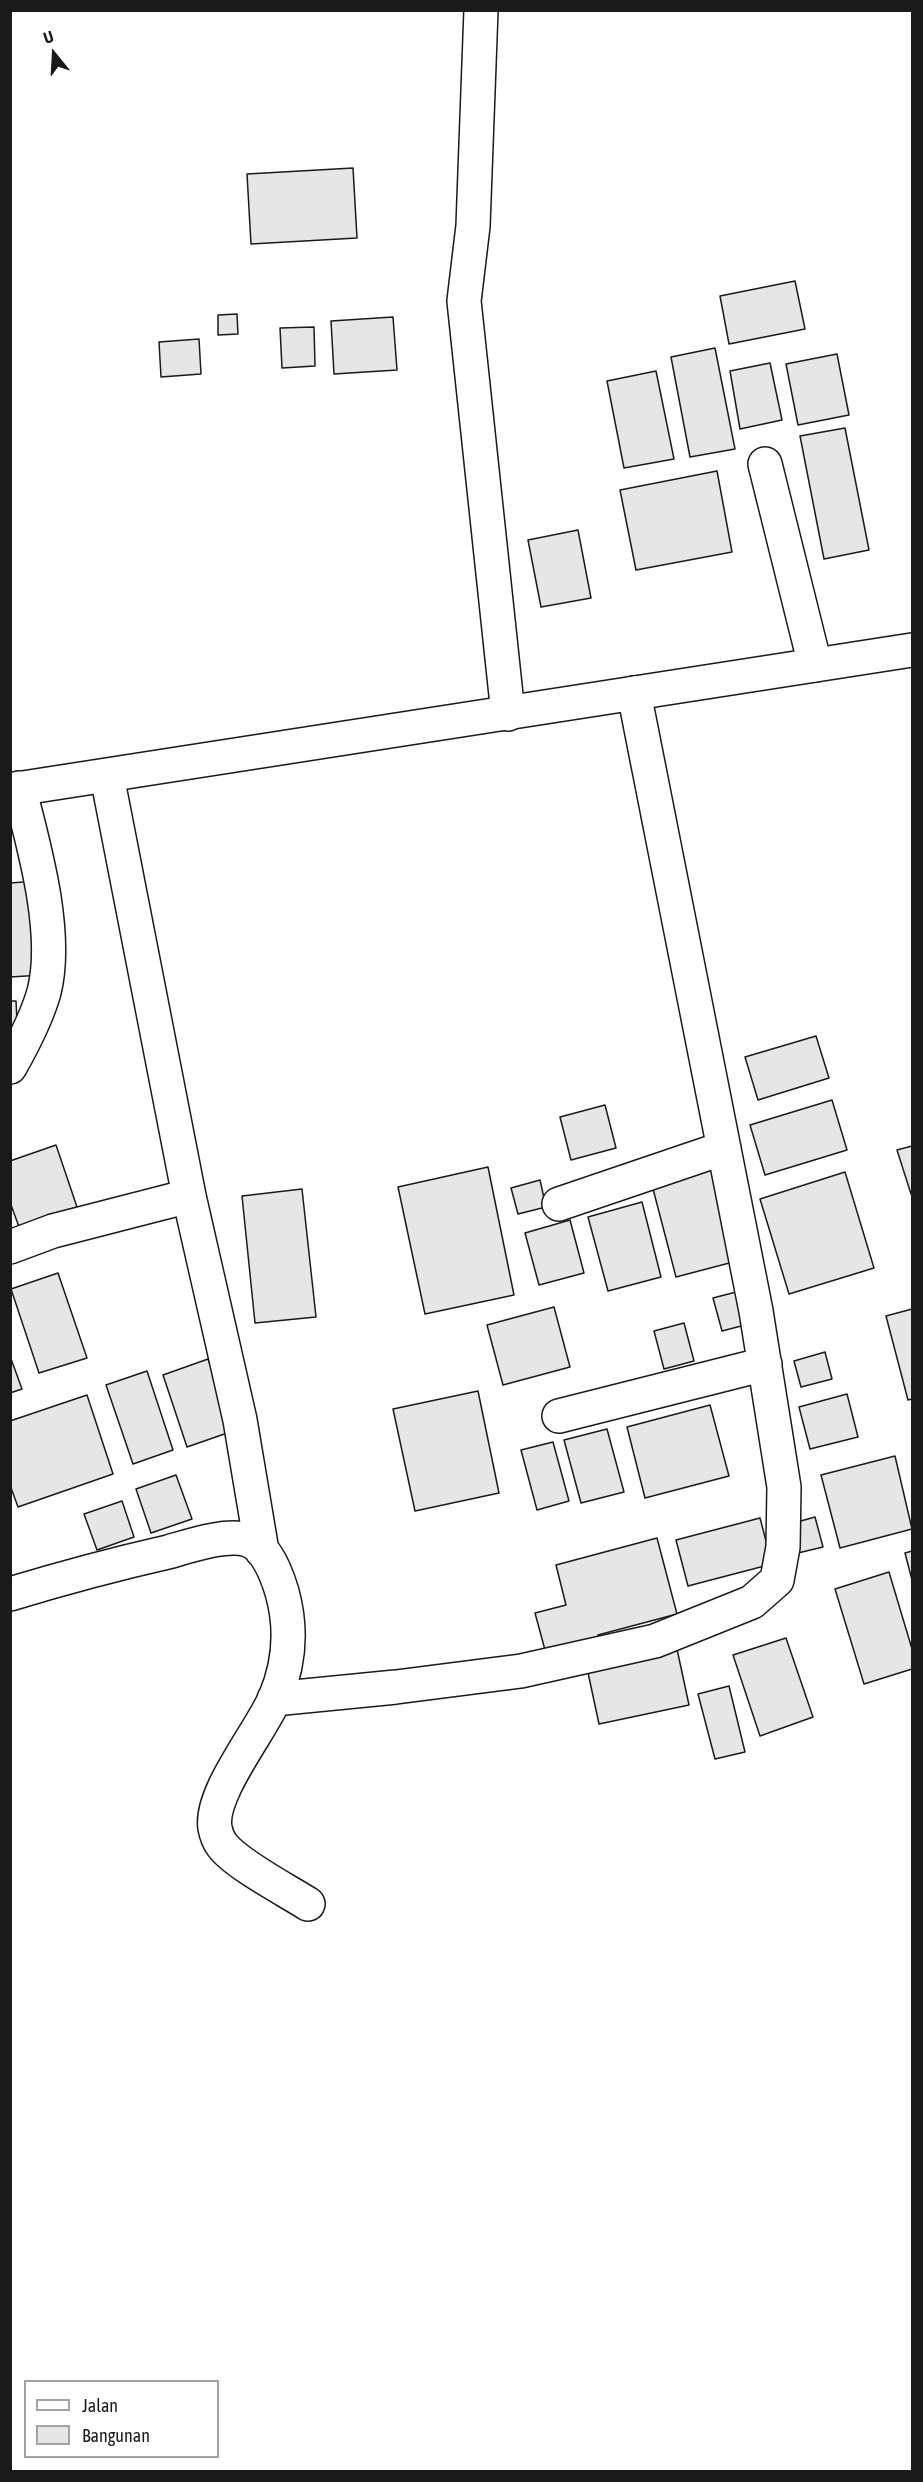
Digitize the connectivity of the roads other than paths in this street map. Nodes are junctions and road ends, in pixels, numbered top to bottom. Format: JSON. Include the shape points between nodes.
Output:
{"nodes":[{"id":1,"x":481,"y":10,"type":"edge"},
{"id":2,"x":765,"y":464,"type":"dead end"},
{"id":3,"x":912,"y":650,"type":"edge"},
{"id":4,"x":816,"y":665,"type":"junction"},
{"id":5,"x":634,"y":693,"type":"junction"},
{"id":6,"x":508,"y":714,"type":"junction"},
{"id":7,"x":107,"y":776,"type":"junction"},
{"id":8,"x":15,"y":789,"type":"edge"},
{"id":9,"x":10,"y":1067,"type":"edge"},
{"id":10,"x":724,"y":1148,"type":"junction"},
{"id":11,"x":189,"y":1196,"type":"junction"},
{"id":12,"x":558,"y":1204,"type":"dead end"},
{"id":13,"x":10,"y":1247,"type":"edge"},
{"id":14,"x":765,"y":1364,"type":"junction"},
{"id":15,"x":559,"y":1416,"type":"dead end"},
{"id":16,"x":262,"y":1551,"type":"junction"},
{"id":17,"x":10,"y":1594,"type":"edge"},
{"id":18,"x":274,"y":1699,"type":"junction"},
{"id":19,"x":308,"y":1904,"type":"dead end"}],
"edges":[{"from":1,"to":6,"type":"street","via":[[473,226],[464,301]]},
{"from":2,"to":4,"type":"street"},
{"from":3,"to":4,"type":"street"},
{"from":4,"to":5,"type":"street"},
{"from":5,"to":6,"type":"street"},
{"from":5,"to":10,"type":"street"},
{"from":6,"to":7,"type":"street"},
{"from":7,"to":8,"type":"street"},
{"from":7,"to":11,"type":"street"},
{"from":8,"to":9,"type":"street","via":[[43,887],[48,948],[43,993]]},
{"from":10,"to":12,"type":"street"},
{"from":10,"to":14,"type":"street"},
{"from":11,"to":13,"type":"street","via":[[53,1231]]},
{"from":11,"to":16,"type":"street","via":[[240,1420]]},
{"from":14,"to":15,"type":"street"},
{"from":14,"to":18,"type":"street","via":[[784,1487],[783,1547],[777,1580],[752,1602],[655,1641],[521,1671]]},
{"from":16,"to":17,"type":"street","via":[[247,1540],[216,1540]]},
{"from":16,"to":18,"type":"street","via":[[287,1609],[289,1645]]},
{"from":18,"to":19,"type":"street","via":[[224,1790],[215,1812],[215,1827],[220,1844],[233,1856]]}]}
